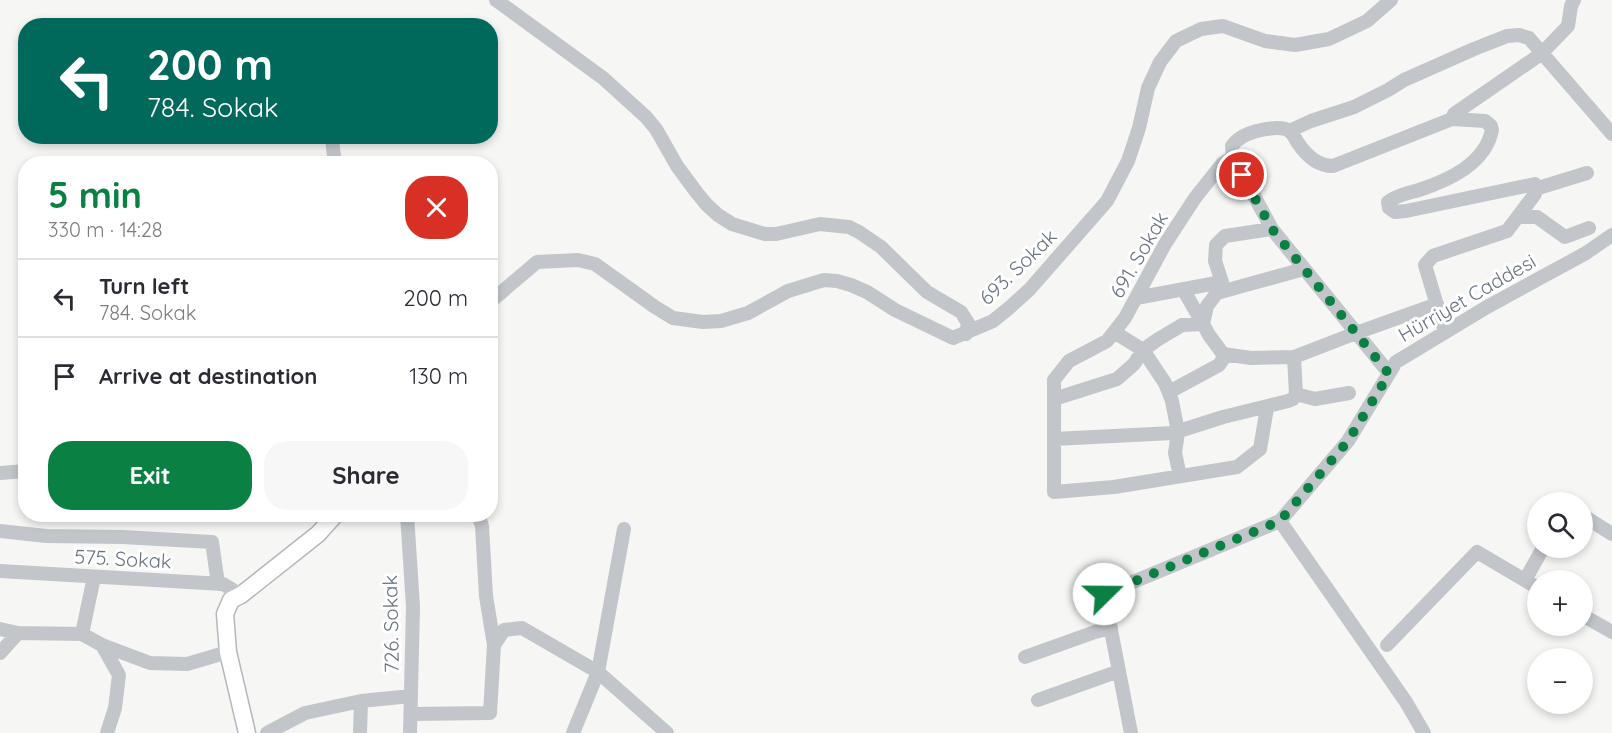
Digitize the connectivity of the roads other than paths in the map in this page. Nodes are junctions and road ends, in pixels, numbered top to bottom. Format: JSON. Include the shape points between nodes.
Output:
{"nodes":[{"id":1,"x":496,"y":0,"type":"edge"},
{"id":2,"x":1391,"y":0,"type":"edge"},
{"id":3,"x":1574,"y":0,"type":"edge"},
{"id":4,"x":1541,"y":54,"type":"junction"},
{"id":5,"x":1452,"y":119,"type":"junction"},
{"id":6,"x":1289,"y":131,"type":"junction"},
{"id":7,"x":1612,"y":134,"type":"edge"},
{"id":8,"x":1233,"y":157,"type":"junction"},
{"id":9,"x":1587,"y":173,"type":"dead end"},
{"id":10,"x":1535,"y":189,"type":"junction"},
{"id":11,"x":1518,"y":217,"type":"junction"},
{"id":12,"x":1589,"y":228,"type":"dead end"},
{"id":13,"x":1272,"y":229,"type":"junction"},
{"id":14,"x":1612,"y":235,"type":"edge"},
{"id":15,"x":1304,"y":269,"type":"junction"},
{"id":16,"x":1219,"y":287,"type":"junction"},
{"id":17,"x":1183,"y":289,"type":"junction"},
{"id":18,"x":498,"y":296,"type":"edge"},
{"id":19,"x":1136,"y":298,"type":"junction"},
{"id":20,"x":1437,"y":304,"type":"junction"},
{"id":21,"x":1203,"y":324,"type":"junction"},
{"id":22,"x":1114,"y":332,"type":"junction"},
{"id":23,"x":1445,"y":332,"type":"junction"},
{"id":24,"x":1356,"y":333,"type":"junction"},
{"id":25,"x":966,"y":334,"type":"junction"},
{"id":26,"x":1143,"y":350,"type":"junction"},
{"id":27,"x":1223,"y":354,"type":"junction"},
{"id":28,"x":1294,"y":357,"type":"junction"},
{"id":29,"x":1389,"y":374,"type":"junction"},
{"id":30,"x":1169,"y":392,"type":"junction"},
{"id":31,"x":1349,"y":393,"type":"dead end"},
{"id":32,"x":1296,"y":394,"type":"junction"},
{"id":33,"x":1054,"y":399,"type":"junction"},
{"id":34,"x":1267,"y":408,"type":"junction"},
{"id":35,"x":1178,"y":432,"type":"junction"},
{"id":36,"x":1054,"y":439,"type":"junction"},
{"id":37,"x":18,"y":472,"type":"edge"},
{"id":38,"x":0,"y":473,"type":"edge"},
{"id":39,"x":1180,"y":476,"type":"junction"},
{"id":40,"x":1280,"y":521,"type":"junction"},
{"id":41,"x":329,"y":522,"type":"edge"},
{"id":42,"x":408,"y":522,"type":"edge"},
{"id":43,"x":481,"y":522,"type":"edge"},
{"id":44,"x":1593,"y":522,"type":"edge"},
{"id":45,"x":624,"y":529,"type":"dead end"},
{"id":46,"x":0,"y":531,"type":"edge"},
{"id":47,"x":1612,"y":534,"type":"edge"},
{"id":48,"x":1537,"y":558,"type":"edge"},
{"id":49,"x":0,"y":571,"type":"edge"},
{"id":50,"x":94,"y":577,"type":"junction"},
{"id":51,"x":1524,"y":580,"type":"junction"},
{"id":52,"x":1527,"y":582,"type":"edge"},
{"id":53,"x":218,"y":584,"type":"junction"},
{"id":54,"x":241,"y":595,"type":"junction"},
{"id":55,"x":1593,"y":622,"type":"edge"},
{"id":56,"x":1111,"y":628,"type":"junction"},
{"id":57,"x":0,"y":629,"type":"edge"},
{"id":58,"x":18,"y":633,"type":"junction"},
{"id":59,"x":1612,"y":633,"type":"edge"},
{"id":60,"x":81,"y":634,"type":"junction"},
{"id":61,"x":102,"y":645,"type":"junction"},
{"id":62,"x":494,"y":645,"type":"junction"},
{"id":63,"x":1387,"y":645,"type":"dead end"},
{"id":64,"x":228,"y":652,"type":"junction"},
{"id":65,"x":0,"y":653,"type":"edge"},
{"id":66,"x":1025,"y":657,"type":"dead end"},
{"id":67,"x":1119,"y":671,"type":"junction"},
{"id":68,"x":598,"y":672,"type":"junction"},
{"id":69,"x":411,"y":696,"type":"junction"},
{"id":70,"x":361,"y":700,"type":"junction"},
{"id":71,"x":1038,"y":700,"type":"dead end"},
{"id":72,"x":411,"y":714,"type":"junction"},
{"id":73,"x":107,"y":733,"type":"edge"},
{"id":74,"x":247,"y":733,"type":"edge"},
{"id":75,"x":267,"y":733,"type":"edge"},
{"id":76,"x":360,"y":733,"type":"edge"},
{"id":77,"x":410,"y":733,"type":"edge"},
{"id":78,"x":573,"y":733,"type":"edge"},
{"id":79,"x":667,"y":733,"type":"edge"},
{"id":80,"x":1131,"y":733,"type":"edge"},
{"id":81,"x":1424,"y":733,"type":"edge"}],
"edges":[{"from":1,"to":25,"type":"street","via":[[603,78],[646,117],[677,166],[718,215],[732,224],[765,234],[820,224],[849,227],[881,248],[927,292],[961,312],[968,323]]},
{"from":2,"to":25,"type":"street","name":"693. Sokak","via":[[1367,21],[1329,39],[1295,45],[1265,41],[1223,26],[1176,41],[1148,88],[1128,160],[1107,201],[1029,290],[993,321]]},
{"from":3,"to":4,"type":"street","via":[[1568,26]]},
{"from":4,"to":5,"type":"street"},
{"from":4,"to":6,"type":"street","via":[[1529,39],[1507,36],[1404,80],[1354,107]]},
{"from":4,"to":7,"type":"street"},
{"from":5,"to":6,"type":"street","via":[[1333,166],[1304,152]]},
{"from":5,"to":10,"type":"street","via":[[1488,123],[1492,130],[1487,143],[1466,169],[1390,200],[1390,210],[1406,211],[1535,184]]},
{"from":6,"to":8,"type":"street","name":"691. Sokak","via":[[1270,128],[1239,138],[1232,146]]},
{"from":8,"to":13,"type":"street"},
{"from":8,"to":19,"type":"street","name":"691. Sokak","via":[[1222,164],[1195,198]]},
{"from":9,"to":10,"type":"street"},
{"from":10,"to":11,"type":"street"},
{"from":11,"to":12,"type":"street","via":[[1537,217],[1564,237]]},
{"from":11,"to":20,"type":"street","via":[[1507,231],[1432,256],[1425,265]]},
{"from":13,"to":15,"type":"street"},
{"from":13,"to":16,"type":"street","via":[[1225,236],[1216,245]]},
{"from":14,"to":23,"type":"street","name":"Hürriyet Caddesi"},
{"from":15,"to":16,"type":"street"},
{"from":15,"to":24,"type":"street"},
{"from":16,"to":17,"type":"street"},
{"from":16,"to":21,"type":"street","via":[[1207,306]]},
{"from":17,"to":19,"type":"street"},
{"from":17,"to":21,"type":"street"},
{"from":18,"to":25,"type":"street","via":[[537,262],[578,260],[595,264],[673,318],[721,321],[748,313],[788,291],[824,280],[867,292],[953,338]]},
{"from":19,"to":22,"type":"street","name":"691. Sokak"},
{"from":20,"to":23,"type":"street"},
{"from":20,"to":24,"type":"street"},
{"from":21,"to":26,"type":"street","via":[[1182,325]]},
{"from":21,"to":27,"type":"street"},
{"from":22,"to":26,"type":"street"},
{"from":22,"to":33,"type":"street","name":"691. Sokak","via":[[1107,341],[1069,361],[1054,380]]},
{"from":23,"to":29,"type":"street","name":"Hürriyet Caddesi","via":[[1396,362]]},
{"from":24,"to":28,"type":"street"},
{"from":24,"to":29,"type":"street"},
{"from":26,"to":30,"type":"street"},
{"from":26,"to":33,"type":"street","via":[[1118,379]]},
{"from":27,"to":28,"type":"street"},
{"from":27,"to":30,"type":"street","via":[[1219,365]]},
{"from":28,"to":32,"type":"street"},
{"from":29,"to":40,"type":"street","name":"Hürriyet Caddesi","via":[[1348,441]]},
{"from":30,"to":35,"type":"street"},
{"from":31,"to":32,"type":"street","via":[[1315,399]]},
{"from":32,"to":34,"type":"street","via":[[1293,399]]},
{"from":33,"to":36,"type":"street"},
{"from":34,"to":35,"type":"street"},
{"from":34,"to":39,"type":"street","via":[[1260,449],[1238,467]]},
{"from":35,"to":36,"type":"street"},
{"from":35,"to":39,"type":"street","via":[[1175,453]]},
{"from":36,"to":39,"type":"street","via":[[1054,492]]},
{"from":37,"to":38,"type":"street"},
{"from":40,"to":56,"type":"street","name":"Hürriyet Caddesi","via":[[1104,594]]},
{"from":40,"to":81,"type":"street"},
{"from":41,"to":54,"type":"main road"},
{"from":42,"to":69,"type":"street","name":"726. Sokak","via":[[413,607]]},
{"from":43,"to":62,"type":"street"},
{"from":44,"to":47,"type":"street"},
{"from":45,"to":68,"type":"street"},
{"from":46,"to":53,"type":"street","via":[[212,543]]},
{"from":48,"to":51,"type":"street"},
{"from":49,"to":50,"type":"street","name":"575. Sokak"},
{"from":50,"to":53,"type":"street","name":"575. Sokak"},
{"from":50,"to":60,"type":"street"},
{"from":51,"to":52,"type":"street"},
{"from":51,"to":63,"type":"street","via":[[1477,552]]},
{"from":53,"to":54,"type":"street","name":"575. Sokak"},
{"from":54,"to":64,"type":"main road","via":[[231,600],[225,614]]},
{"from":55,"to":59,"type":"street"},
{"from":56,"to":66,"type":"street"},
{"from":56,"to":67,"type":"street"},
{"from":57,"to":58,"type":"street"},
{"from":58,"to":60,"type":"street"},
{"from":58,"to":65,"type":"street"},
{"from":60,"to":61,"type":"street"},
{"from":61,"to":64,"type":"street","via":[[150,663],[187,664]]},
{"from":61,"to":73,"type":"street","via":[[119,675]]},
{"from":62,"to":68,"type":"street","via":[[504,630],[522,628]]},
{"from":62,"to":72,"type":"street","via":[[490,713]]},
{"from":64,"to":74,"type":"main road"},
{"from":67,"to":71,"type":"street"},
{"from":67,"to":80,"type":"street"},
{"from":68,"to":78,"type":"street"},
{"from":68,"to":79,"type":"street"},
{"from":69,"to":70,"type":"street"},
{"from":69,"to":72,"type":"street","name":"726. Sokak"},
{"from":70,"to":75,"type":"street","via":[[305,713]]},
{"from":70,"to":76,"type":"street"},
{"from":72,"to":77,"type":"street","name":"726. Sokak"}]}
